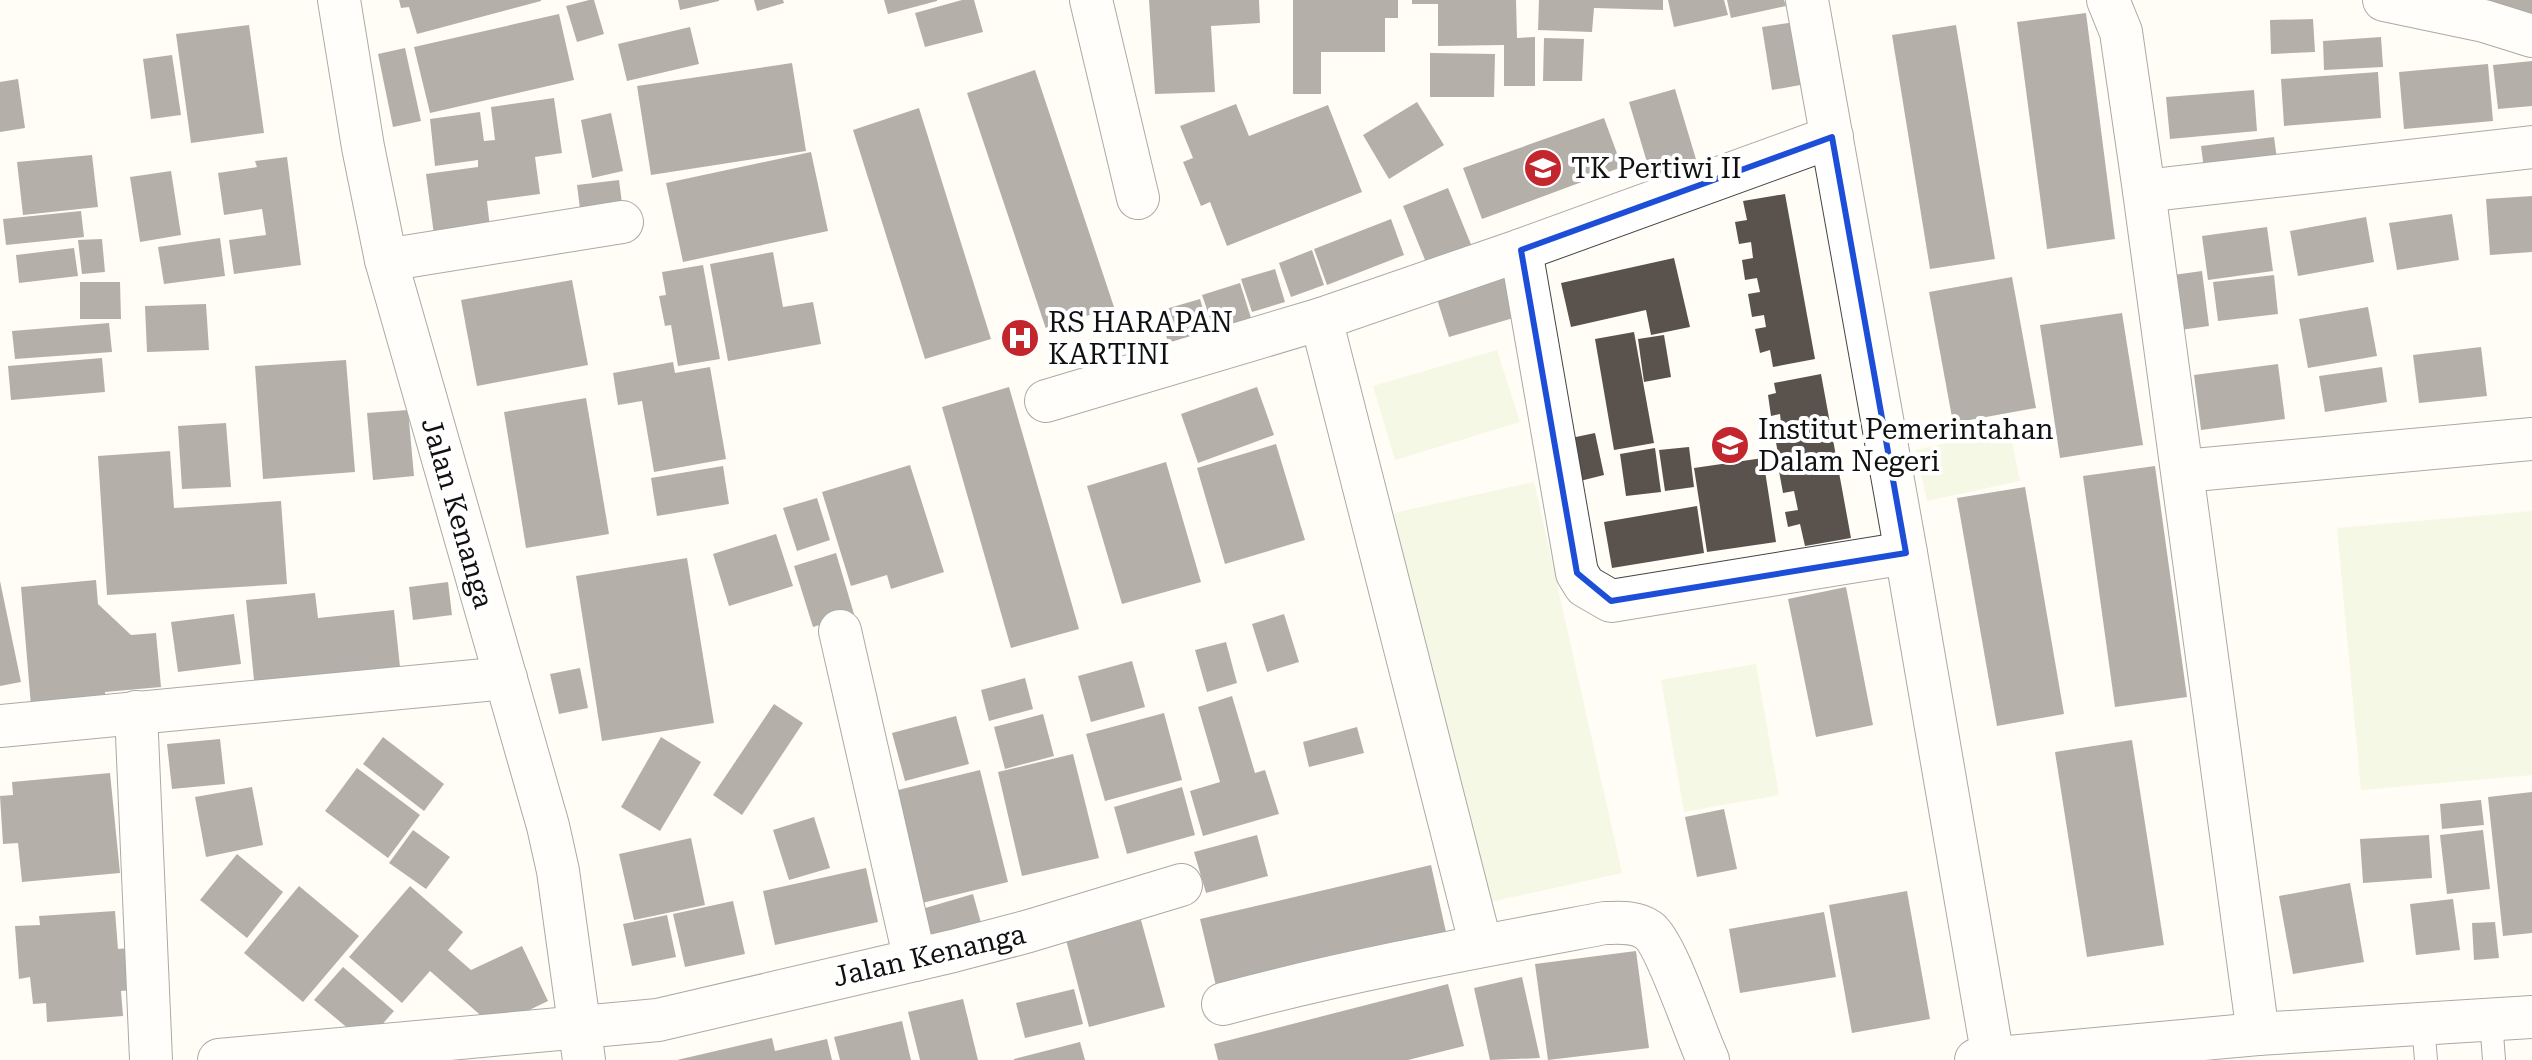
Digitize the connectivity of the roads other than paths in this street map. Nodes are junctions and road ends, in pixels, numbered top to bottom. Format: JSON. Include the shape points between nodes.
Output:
{"nodes":[{"id":1,"x":339,"y":0,"type":"edge"},
{"id":2,"x":1091,"y":0,"type":"edge"},
{"id":3,"x":1807,"y":0,"type":"edge"},
{"id":4,"x":2108,"y":0,"type":"edge"},
{"id":5,"x":2384,"y":0,"type":"edge"},
{"id":6,"x":2532,"y":36,"type":"edge"},
{"id":7,"x":1832,"y":137,"type":"junction"},
{"id":8,"x":2532,"y":147,"type":"edge"},
{"id":9,"x":2144,"y":191,"type":"junction"},
{"id":10,"x":1138,"y":198,"type":"dead end"},
{"id":11,"x":622,"y":222,"type":"dead end"},
{"id":12,"x":1521,"y":250,"type":"junction"},
{"id":13,"x":386,"y":260,"type":"junction"},
{"id":14,"x":1321,"y":319,"type":"junction"},
{"id":15,"x":1046,"y":401,"type":"dead end"},
{"id":16,"x":2532,"y":439,"type":"edge"},
{"id":17,"x":2183,"y":471,"type":"junction"},
{"id":18,"x":1906,"y":553,"type":"junction"},
{"id":19,"x":840,"y":631,"type":"dead end"},
{"id":20,"x":506,"y":678,"type":"junction"},
{"id":21,"x":136,"y":712,"type":"junction"},
{"id":22,"x":0,"y":726,"type":"edge"},
{"id":23,"x":1181,"y":885,"type":"dead end"},
{"id":24,"x":1481,"y":946,"type":"junction"},
{"id":25,"x":915,"y":960,"type":"junction"},
{"id":26,"x":1223,"y":1004,"type":"dead end"},
{"id":27,"x":2532,"y":1017,"type":"edge"},
{"id":28,"x":2258,"y":1034,"type":"junction"},
{"id":29,"x":2493,"y":1040,"type":"edge"},
{"id":30,"x":2424,"y":1042,"type":"edge"},
{"id":31,"x":581,"y":1043,"type":"edge"},
{"id":32,"x":1984,"y":1059,"type":"edge"},
{"id":33,"x":151,"y":1060,"type":"edge"},
{"id":34,"x":219,"y":1060,"type":"edge"},
{"id":35,"x":1708,"y":1060,"type":"edge"}],
"edges":[{"from":1,"to":13,"type":"street","name":"Jalan Kenanga"},
{"from":2,"to":10,"type":"street"},
{"from":3,"to":7,"type":"street"},
{"from":4,"to":9,"type":"street","via":[[2121,32]]},
{"from":5,"to":6,"type":"street"},
{"from":7,"to":12,"type":"street"},
{"from":7,"to":18,"type":"street"},
{"from":8,"to":9,"type":"street"},
{"from":9,"to":17,"type":"street"},
{"from":11,"to":13,"type":"street"},
{"from":12,"to":14,"type":"street"},
{"from":12,"to":18,"type":"street","via":[[1577,573],[1585,586],[1611,601]]},
{"from":13,"to":20,"type":"street","name":"Jalan Kenanga"},
{"from":14,"to":15,"type":"street"},
{"from":14,"to":24,"type":"street"},
{"from":16,"to":17,"type":"street"},
{"from":17,"to":28,"type":"street"},
{"from":18,"to":32,"type":"street"},
{"from":19,"to":25,"type":"street"},
{"from":20,"to":21,"type":"street"},
{"from":20,"to":31,"type":"street","name":"Jalan Kenanga","via":[[558,871]]},
{"from":21,"to":22,"type":"street"},
{"from":21,"to":33,"type":"street"},
{"from":23,"to":25,"type":"street","name":"Jalan Kenanga"},
{"from":24,"to":26,"type":"street"},
{"from":24,"to":35,"type":"street","via":[[1605,923],[1632,923],[1649,930]]},
{"from":25,"to":31,"type":"street","name":"Jalan Kenanga","via":[[622,1024]]},
{"from":27,"to":29,"type":"street"},
{"from":28,"to":30,"type":"street"},
{"from":28,"to":32,"type":"street"},
{"from":29,"to":30,"type":"street"},
{"from":31,"to":34,"type":"street","name":"Jalan Kenanga"}]}
